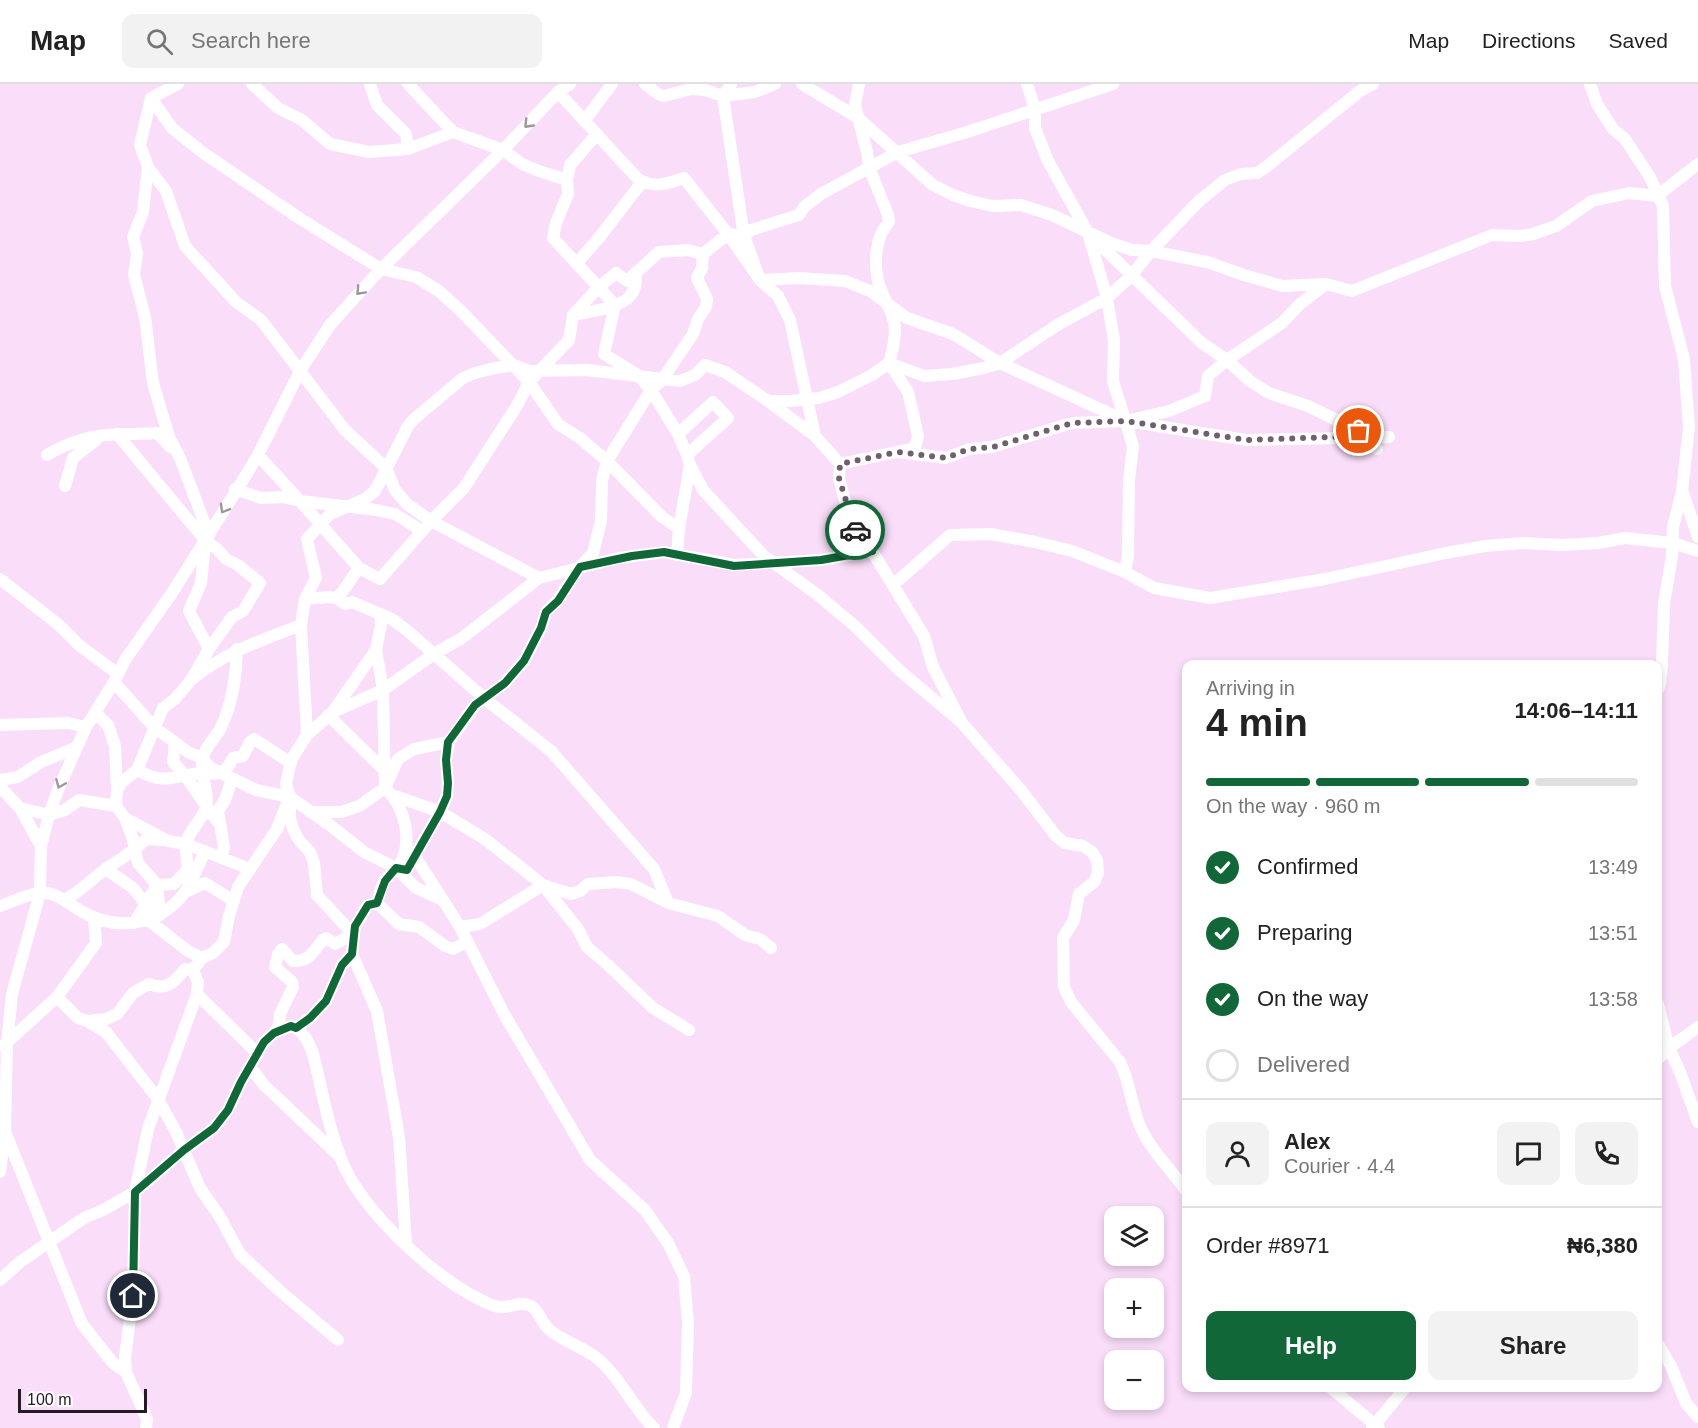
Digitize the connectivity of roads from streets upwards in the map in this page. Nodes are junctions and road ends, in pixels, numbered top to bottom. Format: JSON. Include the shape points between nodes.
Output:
{"nodes":[{"id":1,"x":178,"y":84,"type":"edge"},
{"id":2,"x":252,"y":84,"type":"edge"},
{"id":3,"x":370,"y":84,"type":"edge"},
{"id":4,"x":408,"y":84,"type":"edge"},
{"id":5,"x":570,"y":84,"type":"edge"},
{"id":6,"x":612,"y":84,"type":"edge"},
{"id":7,"x":645,"y":84,"type":"edge"},
{"id":8,"x":731,"y":84,"type":"edge"},
{"id":9,"x":775,"y":84,"type":"edge"},
{"id":10,"x":801,"y":84,"type":"edge"},
{"id":11,"x":859,"y":84,"type":"edge"},
{"id":12,"x":1027,"y":84,"type":"edge"},
{"id":13,"x":1113,"y":84,"type":"edge"},
{"id":14,"x":1372,"y":84,"type":"edge"},
{"id":15,"x":1590,"y":84,"type":"edge"},
{"id":16,"x":558,"y":92,"type":"junction"},
{"id":17,"x":723,"y":96,"type":"junction"},
{"id":18,"x":152,"y":98,"type":"junction"},
{"id":19,"x":1035,"y":110,"type":"junction"},
{"id":20,"x":859,"y":118,"type":"junction"},
{"id":21,"x":585,"y":120,"type":"junction"},
{"id":22,"x":453,"y":132,"type":"junction"},
{"id":23,"x":597,"y":134,"type":"junction"},
{"id":24,"x":408,"y":149,"type":"junction"},
{"id":25,"x":503,"y":150,"type":"junction"},
{"id":26,"x":898,"y":152,"type":"junction"},
{"id":27,"x":1698,"y":164,"type":"edge"},
{"id":28,"x":148,"y":166,"type":"junction"},
{"id":29,"x":869,"y":167,"type":"junction"},
{"id":30,"x":567,"y":180,"type":"junction"},
{"id":31,"x":642,"y":182,"type":"junction"},
{"id":32,"x":1657,"y":196,"type":"junction"},
{"id":33,"x":1088,"y":233,"type":"junction"},
{"id":34,"x":728,"y":234,"type":"junction"},
{"id":35,"x":744,"y":236,"type":"junction"},
{"id":36,"x":1151,"y":251,"type":"junction"},
{"id":37,"x":703,"y":254,"type":"junction"},
{"id":38,"x":577,"y":263,"type":"junction"},
{"id":39,"x":381,"y":269,"type":"junction"},
{"id":40,"x":636,"y":273,"type":"junction"},
{"id":41,"x":1131,"y":276,"type":"junction"},
{"id":42,"x":760,"y":280,"type":"junction"},
{"id":43,"x":1326,"y":284,"type":"junction"},
{"id":44,"x":598,"y":288,"type":"junction"},
{"id":45,"x":1107,"y":298,"type":"junction"},
{"id":46,"x":888,"y":303,"type":"junction"},
{"id":47,"x":615,"y":305,"type":"junction"},
{"id":48,"x":573,"y":315,"type":"junction"},
{"id":49,"x":1227,"y":360,"type":"junction"},
{"id":50,"x":889,"y":363,"type":"junction"},
{"id":51,"x":1000,"y":363,"type":"junction"},
{"id":52,"x":514,"y":365,"type":"junction"},
{"id":53,"x":540,"y":370,"type":"junction"},
{"id":54,"x":300,"y":371,"type":"junction"},
{"id":55,"x":638,"y":375,"type":"junction"},
{"id":56,"x":662,"y":380,"type":"junction"},
{"id":57,"x":529,"y":382,"type":"junction"},
{"id":58,"x":651,"y":390,"type":"junction"},
{"id":59,"x":808,"y":400,"type":"junction"},
{"id":60,"x":768,"y":401,"type":"junction"},
{"id":61,"x":1126,"y":421,"type":"junction"},
{"id":62,"x":117,"y":434,"type":"junction"},
{"id":63,"x":678,"y":434,"type":"junction"},
{"id":64,"x":101,"y":436,"type":"junction"},
{"id":65,"x":815,"y":436,"type":"junction"},
{"id":66,"x":1364,"y":436,"type":"junction"},
{"id":67,"x":1389,"y":437,"type":"dead end"},
{"id":68,"x":1377,"y":448,"type":"dead end"},
{"id":69,"x":898,"y":452,"type":"junction"},
{"id":70,"x":47,"y":455,"type":"dead end"},
{"id":71,"x":258,"y":455,"type":"junction"},
{"id":72,"x":180,"y":458,"type":"junction"},
{"id":73,"x":689,"y":460,"type":"junction"},
{"id":74,"x":607,"y":461,"type":"junction"},
{"id":75,"x":840,"y":464,"type":"junction"},
{"id":76,"x":386,"y":468,"type":"junction"},
{"id":77,"x":64,"y":486,"type":"dead end"},
{"id":78,"x":235,"y":489,"type":"junction"},
{"id":79,"x":1682,"y":492,"type":"junction"},
{"id":80,"x":300,"y":501,"type":"junction"},
{"id":81,"x":348,"y":508,"type":"junction"},
{"id":82,"x":430,"y":521,"type":"junction"},
{"id":83,"x":321,"y":524,"type":"junction"},
{"id":84,"x":679,"y":529,"type":"junction"},
{"id":85,"x":422,"y":531,"type":"junction"},
{"id":86,"x":207,"y":537,"type":"junction"},
{"id":87,"x":1698,"y":537,"type":"edge"},
{"id":88,"x":1673,"y":543,"type":"junction"},
{"id":89,"x":872,"y":551,"type":"junction"},
{"id":90,"x":1698,"y":551,"type":"edge"},
{"id":91,"x":677,"y":555,"type":"junction"},
{"id":92,"x":775,"y":564,"type":"junction"},
{"id":93,"x":580,"y":567,"type":"junction"},
{"id":94,"x":359,"y":568,"type":"junction"},
{"id":95,"x":1125,"y":572,"type":"junction"},
{"id":96,"x":539,"y":578,"type":"junction"},
{"id":97,"x":0,"y":579,"type":"edge"},
{"id":98,"x":894,"y":584,"type":"junction"},
{"id":99,"x":337,"y":598,"type":"junction"},
{"id":100,"x":305,"y":599,"type":"junction"},
{"id":101,"x":380,"y":614,"type":"junction"},
{"id":102,"x":301,"y":625,"type":"junction"},
{"id":103,"x":209,"y":649,"type":"junction"},
{"id":104,"x":237,"y":649,"type":"junction"},
{"id":105,"x":376,"y":650,"type":"junction"},
{"id":106,"x":434,"y":654,"type":"junction"},
{"id":107,"x":1662,"y":664,"type":"edge"},
{"id":108,"x":116,"y":678,"type":"junction"},
{"id":109,"x":191,"y":680,"type":"junction"},
{"id":110,"x":382,"y":690,"type":"junction"},
{"id":111,"x":484,"y":698,"type":"junction"},
{"id":112,"x":95,"y":713,"type":"junction"},
{"id":113,"x":331,"y":713,"type":"junction"},
{"id":114,"x":961,"y":722,"type":"junction"},
{"id":115,"x":0,"y":724,"type":"edge"},
{"id":116,"x":87,"y":727,"type":"junction"},
{"id":117,"x":154,"y":727,"type":"junction"},
{"id":118,"x":307,"y":735,"type":"junction"},
{"id":119,"x":80,"y":742,"type":"junction"},
{"id":120,"x":448,"y":742,"type":"junction"},
{"id":121,"x":175,"y":743,"type":"junction"},
{"id":122,"x":202,"y":758,"type":"junction"},
{"id":123,"x":291,"y":763,"type":"junction"},
{"id":124,"x":137,"y":770,"type":"junction"},
{"id":125,"x":385,"y":771,"type":"junction"},
{"id":126,"x":201,"y":773,"type":"junction"},
{"id":127,"x":187,"y":776,"type":"junction"},
{"id":128,"x":226,"y":776,"type":"junction"},
{"id":129,"x":1,"y":787,"type":"edge"},
{"id":130,"x":117,"y":790,"type":"junction"},
{"id":131,"x":390,"y":792,"type":"junction"},
{"id":132,"x":290,"y":797,"type":"junction"},
{"id":133,"x":116,"y":806,"type":"junction"},
{"id":134,"x":20,"y":808,"type":"junction"},
{"id":135,"x":206,"y":808,"type":"junction"},
{"id":136,"x":309,"y":812,"type":"junction"},
{"id":137,"x":440,"y":812,"type":"junction"},
{"id":138,"x":49,"y":815,"type":"junction"},
{"id":139,"x":125,"y":818,"type":"junction"},
{"id":140,"x":219,"y":823,"type":"junction"},
{"id":141,"x":168,"y":841,"type":"junction"},
{"id":142,"x":407,"y":843,"type":"junction"},
{"id":143,"x":186,"y":844,"type":"junction"},
{"id":144,"x":42,"y":846,"type":"junction"},
{"id":145,"x":135,"y":850,"type":"junction"},
{"id":146,"x":205,"y":851,"type":"junction"},
{"id":147,"x":414,"y":856,"type":"junction"},
{"id":148,"x":221,"y":858,"type":"junction"},
{"id":149,"x":396,"y":868,"type":"junction"},
{"id":150,"x":106,"y":869,"type":"junction"},
{"id":151,"x":250,"y":869,"type":"junction"},
{"id":152,"x":158,"y":885,"type":"junction"},
{"id":153,"x":543,"y":885,"type":"junction"},
{"id":154,"x":184,"y":892,"type":"junction"},
{"id":155,"x":40,"y":893,"type":"junction"},
{"id":156,"x":65,"y":900,"type":"junction"},
{"id":157,"x":443,"y":900,"type":"junction"},
{"id":158,"x":234,"y":902,"type":"junction"},
{"id":159,"x":146,"y":903,"type":"junction"},
{"id":160,"x":377,"y":903,"type":"junction"},
{"id":161,"x":668,"y":903,"type":"junction"},
{"id":162,"x":0,"y":906,"type":"edge"},
{"id":163,"x":94,"y":918,"type":"junction"},
{"id":164,"x":154,"y":918,"type":"junction"},
{"id":165,"x":134,"y":923,"type":"junction"},
{"id":166,"x":460,"y":927,"type":"junction"},
{"id":167,"x":353,"y":934,"type":"junction"},
{"id":168,"x":467,"y":942,"type":"junction"},
{"id":169,"x":771,"y":948,"type":"dead end"},
{"id":170,"x":352,"y":954,"type":"junction"},
{"id":171,"x":202,"y":958,"type":"junction"},
{"id":172,"x":193,"y":970,"type":"junction"},
{"id":173,"x":197,"y":994,"type":"junction"},
{"id":174,"x":57,"y":997,"type":"junction"},
{"id":175,"x":1662,"y":1020,"type":"edge"},
{"id":176,"x":87,"y":1021,"type":"junction"},
{"id":177,"x":1698,"y":1027,"type":"edge"},
{"id":178,"x":296,"y":1028,"type":"junction"},
{"id":179,"x":689,"y":1030,"type":"dead end"},
{"id":180,"x":274,"y":1033,"type":"junction"},
{"id":181,"x":3,"y":1046,"type":"edge"},
{"id":182,"x":1669,"y":1048,"type":"junction"},
{"id":183,"x":258,"y":1054,"type":"junction"},
{"id":184,"x":1662,"y":1055,"type":"edge"},
{"id":185,"x":251,"y":1068,"type":"junction"},
{"id":186,"x":158,"y":1099,"type":"junction"},
{"id":187,"x":0,"y":1116,"type":"edge"},
{"id":188,"x":1698,"y":1122,"type":"edge"},
{"id":189,"x":3,"y":1130,"type":"edge"},
{"id":190,"x":184,"y":1150,"type":"junction"},
{"id":191,"x":342,"y":1158,"type":"junction"},
{"id":192,"x":0,"y":1173,"type":"edge"},
{"id":193,"x":1182,"y":1186,"type":"edge"},
{"id":194,"x":135,"y":1192,"type":"junction"},
{"id":195,"x":48,"y":1242,"type":"junction"},
{"id":196,"x":406,"y":1244,"type":"junction"},
{"id":197,"x":0,"y":1280,"type":"edge"},
{"id":198,"x":338,"y":1340,"type":"dead end"},
{"id":199,"x":1662,"y":1351,"type":"edge"},
{"id":200,"x":126,"y":1372,"type":"junction"},
{"id":201,"x":1336,"y":1392,"type":"edge"},
{"id":202,"x":1402,"y":1392,"type":"edge"},
{"id":203,"x":1698,"y":1418,"type":"edge"},
{"id":204,"x":1375,"y":1427,"type":"edge"},
{"id":205,"x":146,"y":1428,"type":"edge"},
{"id":206,"x":654,"y":1428,"type":"edge"},
{"id":207,"x":673,"y":1428,"type":"edge"}],
"edges":[{"from":1,"to":18,"type":"street"},
{"from":2,"to":24,"type":"street","via":[[278,108],[302,120],[330,144],[369,152]]},
{"from":3,"to":24,"type":"street","via":[[377,105],[406,135]]},
{"from":4,"to":22,"type":"street"},
{"from":5,"to":16,"type":"street"},
{"from":6,"to":21,"type":"street"},
{"from":7,"to":17,"type":"street","via":[[664,96],[691,89]]},
{"from":8,"to":17,"type":"street"},
{"from":9,"to":17,"type":"street","via":[[755,92]]},
{"from":10,"to":20,"type":"street"},
{"from":11,"to":20,"type":"street","via":[[855,105]]},
{"from":12,"to":19,"type":"street"},
{"from":13,"to":19,"type":"street"},
{"from":14,"to":36,"type":"street","via":[[1257,173],[1225,180]]},
{"from":15,"to":32,"type":"street","via":[[1597,104],[1650,177]]},
{"from":16,"to":21,"type":"street"},
{"from":16,"to":25,"type":"street","one_way":true},
{"from":17,"to":35,"type":"street"},
{"from":18,"to":28,"type":"street","via":[[140,145]]},
{"from":18,"to":39,"type":"street","via":[[172,128],[202,152]]},
{"from":19,"to":26,"type":"street"},
{"from":19,"to":33,"type":"street","via":[[1035,128],[1048,161]]},
{"from":20,"to":26,"type":"street"},
{"from":20,"to":29,"type":"street"},
{"from":21,"to":23,"type":"street"},
{"from":22,"to":24,"type":"street"},
{"from":22,"to":25,"type":"street"},
{"from":23,"to":30,"type":"street","via":[[570,165]]},
{"from":23,"to":31,"type":"street"},
{"from":25,"to":30,"type":"street","via":[[522,164]]},
{"from":25,"to":39,"type":"street"},
{"from":26,"to":29,"type":"street"},
{"from":26,"to":33,"type":"street","via":[[933,185],[953,195],[993,206],[1021,205]]},
{"from":27,"to":32,"type":"street"},
{"from":28,"to":54,"type":"street","via":[[166,191],[185,246],[236,302],[261,320]]},
{"from":28,"to":72,"type":"street","via":[[143,212],[133,237],[137,253],[134,275],[145,318],[153,383],[169,437]]},
{"from":29,"to":35,"type":"street","via":[[821,194],[799,215],[751,230]]},
{"from":29,"to":46,"type":"street","via":[[889,222],[878,238],[877,261],[879,281]]},
{"from":30,"to":38,"type":"street","via":[[568,194],[553,238]]},
{"from":31,"to":34,"type":"street","via":[[661,186],[684,178]]},
{"from":31,"to":38,"type":"street"},
{"from":32,"to":43,"type":"street","via":[[1629,194],[1592,201],[1556,226],[1521,236],[1492,234],[1352,291]]},
{"from":32,"to":79,"type":"street","via":[[1663,206],[1665,286],[1684,359],[1689,427]]},
{"from":33,"to":36,"type":"street","via":[[1132,250]]},
{"from":33,"to":41,"type":"street"},
{"from":33,"to":45,"type":"street"},
{"from":34,"to":35,"type":"street"},
{"from":34,"to":37,"type":"street"},
{"from":34,"to":42,"type":"street"},
{"from":35,"to":42,"type":"street"},
{"from":36,"to":41,"type":"street"},
{"from":36,"to":43,"type":"street","via":[[1206,262],[1282,286]]},
{"from":37,"to":40,"type":"street","via":[[688,250],[659,252]]},
{"from":37,"to":56,"type":"street","via":[[697,278],[706,307]]},
{"from":38,"to":44,"type":"street"},
{"from":39,"to":52,"type":"street","via":[[416,277],[439,291]]},
{"from":39,"to":54,"type":"street","one_way":true,"via":[[330,325]]},
{"from":40,"to":44,"type":"street","via":[[627,281],[616,273]]},
{"from":40,"to":47,"type":"street","via":[[629,298]]},
{"from":41,"to":45,"type":"street"},
{"from":41,"to":49,"type":"street","via":[[1202,344]]},
{"from":42,"to":46,"type":"street","via":[[845,281]]},
{"from":42,"to":59,"type":"street","via":[[778,296],[790,320]]},
{"from":43,"to":49,"type":"street","via":[[1282,323]]},
{"from":44,"to":47,"type":"street"},
{"from":44,"to":48,"type":"street"},
{"from":45,"to":51,"type":"street"},
{"from":45,"to":61,"type":"street","via":[[1114,340],[1113,381]]},
{"from":46,"to":50,"type":"street","via":[[895,329]]},
{"from":46,"to":51,"type":"street","via":[[907,318],[953,334]]},
{"from":47,"to":48,"type":"street"},
{"from":47,"to":55,"type":"street","via":[[604,354]]},
{"from":48,"to":53,"type":"street","via":[[569,340]]},
{"from":49,"to":61,"type":"street","via":[[1208,376],[1205,396],[1169,411]]},
{"from":49,"to":66,"type":"street","via":[[1269,393],[1308,406]]},
{"from":50,"to":51,"type":"street","via":[[924,376]]},
{"from":50,"to":59,"type":"street","via":[[838,392]]},
{"from":50,"to":69,"type":"street","via":[[908,392],[918,436],[915,448]]},
{"from":51,"to":61,"type":"street"},
{"from":52,"to":53,"type":"street","via":[[529,371]]},
{"from":52,"to":57,"type":"street"},
{"from":52,"to":76,"type":"street","via":[[463,378],[408,426]]},
{"from":53,"to":55,"type":"street"},
{"from":53,"to":57,"type":"street"},
{"from":54,"to":71,"type":"street"},
{"from":54,"to":76,"type":"street","via":[[345,430]]},
{"from":55,"to":56,"type":"street"},
{"from":55,"to":58,"type":"street"},
{"from":56,"to":58,"type":"street"},
{"from":56,"to":60,"type":"street","via":[[680,381],[695,375],[705,365],[725,372]]},
{"from":57,"to":74,"type":"street","via":[[558,424]]},
{"from":57,"to":82,"type":"street","via":[[464,488]]},
{"from":58,"to":63,"type":"street"},
{"from":58,"to":74,"type":"street"},
{"from":59,"to":60,"type":"street"},
{"from":59,"to":65,"type":"street"},
{"from":60,"to":65,"type":"street"},
{"from":61,"to":66,"type":"street","via":[[1246,440]]},
{"from":61,"to":69,"type":"street","via":[[1072,423],[946,458]]},
{"from":61,"to":95,"type":"street","via":[[1133,446]]},
{"from":62,"to":64,"type":"street"},
{"from":62,"to":72,"type":"street","via":[[157,432]]},
{"from":62,"to":86,"type":"street"},
{"from":63,"to":73,"type":"street"},
{"from":63,"to":73,"type":"street","via":[[712,402],[728,418]]},
{"from":64,"to":70,"type":"street","via":[[65,445]]},
{"from":64,"to":77,"type":"street","via":[[73,458]]},
{"from":65,"to":75,"type":"street"},
{"from":66,"to":67,"type":"street"},
{"from":66,"to":68,"type":"street"},
{"from":69,"to":75,"type":"street"},
{"from":71,"to":78,"type":"street"},
{"from":71,"to":80,"type":"street"},
{"from":72,"to":86,"type":"street"},
{"from":73,"to":84,"type":"street"},
{"from":73,"to":92,"type":"street","via":[[703,490]]},
{"from":74,"to":84,"type":"street"},
{"from":74,"to":93,"type":"street","via":[[601,521],[593,553]]},
{"from":75,"to":89,"type":"street","via":[[839,478],[848,511],[860,541]]},
{"from":76,"to":81,"type":"street","via":[[375,491]]},
{"from":76,"to":82,"type":"street","via":[[395,490]]},
{"from":78,"to":80,"type":"street","via":[[261,498]]},
{"from":78,"to":86,"type":"street","one_way":true},
{"from":79,"to":87,"type":"street"},
{"from":79,"to":88,"type":"street"},
{"from":80,"to":81,"type":"street"},
{"from":80,"to":83,"type":"street"},
{"from":81,"to":83,"type":"street","via":[[330,514]]},
{"from":81,"to":85,"type":"street","via":[[395,514]]},
{"from":82,"to":85,"type":"street"},
{"from":82,"to":96,"type":"street"},
{"from":83,"to":94,"type":"street"},
{"from":83,"to":100,"type":"street","via":[[307,539],[316,578]]},
{"from":84,"to":91,"type":"street"},
{"from":85,"to":94,"type":"street","via":[[380,579]]},
{"from":86,"to":103,"type":"street","via":[[201,583],[189,611]]},
{"from":86,"to":103,"type":"street","via":[[226,559],[260,583],[243,611],[232,617]]},
{"from":86,"to":108,"type":"street"},
{"from":88,"to":90,"type":"street"},
{"from":88,"to":95,"type":"street","via":[[1625,538],[1598,543],[1485,546],[1210,598],[1154,588]]},
{"from":88,"to":107,"type":"street","via":[[1664,604]]},
{"from":89,"to":92,"type":"street"},
{"from":89,"to":98,"type":"street"},
{"from":91,"to":92,"type":"street","via":[[734,566]]},
{"from":91,"to":93,"type":"street","via":[[645,554]]},
{"from":92,"to":114,"type":"street","via":[[856,627],[899,670]]},
{"from":93,"to":96,"type":"street"},
{"from":93,"to":111,"type":"street","via":[[546,612],[524,661],[505,683]]},
{"from":94,"to":99,"type":"street"},
{"from":95,"to":98,"type":"street","via":[[1072,551],[1035,542],[991,534],[950,535]]},
{"from":96,"to":106,"type":"street","via":[[462,638]]},
{"from":97,"to":108,"type":"street","via":[[59,625]]},
{"from":98,"to":114,"type":"street","via":[[924,636],[933,667]]},
{"from":99,"to":100,"type":"street"},
{"from":99,"to":101,"type":"street"},
{"from":100,"to":102,"type":"street"},
{"from":101,"to":105,"type":"street"},
{"from":101,"to":106,"type":"street","via":[[392,619]]},
{"from":102,"to":104,"type":"street"},
{"from":102,"to":118,"type":"street"},
{"from":103,"to":109,"type":"street"},
{"from":104,"to":109,"type":"street"},
{"from":104,"to":122,"type":"street","via":[[232,698],[222,726]]},
{"from":105,"to":110,"type":"street"},
{"from":105,"to":113,"type":"street"},
{"from":106,"to":110,"type":"street"},
{"from":106,"to":111,"type":"street"},
{"from":108,"to":112,"type":"street"},
{"from":108,"to":117,"type":"street"},
{"from":109,"to":117,"type":"street","via":[[163,708]]},
{"from":110,"to":113,"type":"street"},
{"from":110,"to":125,"type":"street"},
{"from":111,"to":120,"type":"street"},
{"from":111,"to":161,"type":"street","via":[[551,751],[654,869]]},
{"from":112,"to":116,"type":"street"},
{"from":112,"to":130,"type":"street","via":[[108,725],[116,746]]},
{"from":113,"to":118,"type":"street"},
{"from":113,"to":125,"type":"street"},
{"from":114,"to":193,"type":"street","via":[[1056,836],[1065,843],[1083,846],[1097,860],[1098,873],[1094,882],[1079,894],[1074,920],[1063,938],[1064,987],[1071,1002],[1120,1062],[1139,1125]]},
{"from":115,"to":116,"type":"street","via":[[68,723]]},
{"from":116,"to":119,"type":"street"},
{"from":117,"to":121,"type":"street"},
{"from":117,"to":124,"type":"street"},
{"from":118,"to":123,"type":"street"},
{"from":119,"to":129,"type":"street"},
{"from":119,"to":138,"type":"street","one_way":true},
{"from":120,"to":131,"type":"street","via":[[414,749],[398,759]]},
{"from":120,"to":137,"type":"street","via":[[447,796]]},
{"from":121,"to":122,"type":"street"},
{"from":121,"to":127,"type":"street","via":[[173,762]]},
{"from":122,"to":126,"type":"street"},
{"from":122,"to":128,"type":"street"},
{"from":123,"to":128,"type":"street","via":[[254,739],[243,756],[233,758]]},
{"from":123,"to":132,"type":"street","via":[[286,784]]},
{"from":124,"to":127,"type":"street","via":[[167,780]]},
{"from":124,"to":130,"type":"street"},
{"from":125,"to":131,"type":"street"},
{"from":126,"to":127,"type":"street"},
{"from":126,"to":128,"type":"street"},
{"from":126,"to":135,"type":"street"},
{"from":127,"to":135,"type":"street"},
{"from":128,"to":132,"type":"street","via":[[256,790]]},
{"from":128,"to":140,"type":"street"},
{"from":129,"to":134,"type":"street"},
{"from":130,"to":133,"type":"street"},
{"from":131,"to":136,"type":"street","via":[[340,812]]},
{"from":131,"to":137,"type":"street"},
{"from":131,"to":142,"type":"street","via":[[403,815]]},
{"from":132,"to":136,"type":"street"},
{"from":132,"to":151,"type":"street","via":[[277,829]]},
{"from":132,"to":167,"type":"street","via":[[293,829],[310,852],[317,895]]},
{"from":133,"to":138,"type":"street","via":[[79,800]]},
{"from":133,"to":139,"type":"street"},
{"from":134,"to":138,"type":"street"},
{"from":134,"to":144,"type":"street"},
{"from":135,"to":140,"type":"street"},
{"from":135,"to":143,"type":"street"},
{"from":136,"to":149,"type":"street","via":[[364,852]]},
{"from":137,"to":147,"type":"street"},
{"from":137,"to":153,"type":"street","via":[[485,839]]},
{"from":138,"to":144,"type":"street"},
{"from":139,"to":141,"type":"street"},
{"from":139,"to":145,"type":"street"},
{"from":140,"to":148,"type":"street","via":[[224,847]]},
{"from":141,"to":143,"type":"street"},
{"from":141,"to":145,"type":"street","via":[[146,839]]},
{"from":142,"to":147,"type":"street"},
{"from":142,"to":149,"type":"street"},
{"from":143,"to":146,"type":"street"},
{"from":143,"to":152,"type":"street","via":[[188,869],[174,884]]},
{"from":144,"to":155,"type":"street"},
{"from":145,"to":150,"type":"street"},
{"from":145,"to":152,"type":"street","via":[[138,863]]},
{"from":146,"to":148,"type":"street"},
{"from":146,"to":154,"type":"street"},
{"from":147,"to":149,"type":"street","via":[[407,870]]},
{"from":147,"to":157,"type":"street"},
{"from":148,"to":151,"type":"street"},
{"from":149,"to":157,"type":"street","via":[[416,888]]},
{"from":149,"to":160,"type":"street","via":[[385,881]]},
{"from":150,"to":156,"type":"street"},
{"from":150,"to":159,"type":"street","via":[[134,888]]},
{"from":151,"to":158,"type":"street"},
{"from":152,"to":159,"type":"street"},
{"from":152,"to":164,"type":"street"},
{"from":153,"to":161,"type":"street","via":[[571,894],[588,885],[631,884]]},
{"from":153,"to":166,"type":"street","via":[[480,924]]},
{"from":153,"to":179,"type":"street","via":[[578,929],[587,947],[653,1008]]},
{"from":154,"to":158,"type":"street","via":[[205,883]]},
{"from":154,"to":164,"type":"street"},
{"from":155,"to":156,"type":"street"},
{"from":155,"to":162,"type":"street"},
{"from":155,"to":181,"type":"street","via":[[12,994]]},
{"from":156,"to":163,"type":"street"},
{"from":157,"to":166,"type":"street"},
{"from":158,"to":171,"type":"street","via":[[224,942]]},
{"from":159,"to":164,"type":"street"},
{"from":159,"to":165,"type":"street"},
{"from":160,"to":167,"type":"street","via":[[368,905]]},
{"from":160,"to":168,"type":"street","via":[[399,924],[419,927],[446,946],[453,949]]},
{"from":161,"to":169,"type":"street","via":[[718,916]]},
{"from":163,"to":165,"type":"street"},
{"from":163,"to":174,"type":"street","via":[[96,943]]},
{"from":164,"to":165,"type":"street"},
{"from":164,"to":171,"type":"street","via":[[188,951]]},
{"from":166,"to":168,"type":"street"},
{"from":167,"to":170,"type":"street"},
{"from":167,"to":180,"type":"street","via":[[335,944],[324,939],[303,960],[293,961],[282,949],[278,954],[275,967],[293,987]]},
{"from":168,"to":207,"type":"street","via":[[504,1014],[590,1160],[645,1210],[668,1243],[684,1276],[688,1323],[686,1393]]},
{"from":170,"to":178,"type":"street","via":[[342,965],[326,1001]]},
{"from":170,"to":196,"type":"street","via":[[377,1011],[399,1137]]},
{"from":171,"to":172,"type":"street"},
{"from":172,"to":173,"type":"street"},
{"from":172,"to":176,"type":"street","via":[[184,969],[165,986],[141,987],[117,1014]]},
{"from":173,"to":183,"type":"street"},
{"from":173,"to":186,"type":"street"},
{"from":174,"to":176,"type":"street","via":[[69,1011]]},
{"from":174,"to":181,"type":"street"},
{"from":175,"to":182,"type":"street"},
{"from":176,"to":186,"type":"street","via":[[106,1032]]},
{"from":177,"to":182,"type":"street"},
{"from":178,"to":180,"type":"street","via":[[291,1026]]},
{"from":178,"to":191,"type":"street","via":[[314,1054]]},
{"from":180,"to":183,"type":"street"},
{"from":181,"to":189,"type":"street"},
{"from":182,"to":184,"type":"street"},
{"from":182,"to":188,"type":"street"},
{"from":183,"to":185,"type":"street"},
{"from":185,"to":190,"type":"street","via":[[214,1128]]},
{"from":185,"to":191,"type":"street","via":[[271,1092]]},
{"from":186,"to":190,"type":"street"},
{"from":186,"to":194,"type":"street"},
{"from":187,"to":189,"type":"street"},
{"from":189,"to":192,"type":"street"},
{"from":189,"to":195,"type":"street"},
{"from":190,"to":194,"type":"street"},
{"from":190,"to":198,"type":"street","via":[[201,1188],[240,1254]]},
{"from":191,"to":196,"type":"street","via":[[374,1211]]},
{"from":194,"to":195,"type":"street"},
{"from":194,"to":200,"type":"street","via":[[133,1296]]},
{"from":195,"to":197,"type":"street"},
{"from":195,"to":200,"type":"street","via":[[82,1324],[113,1363]]},
{"from":196,"to":206,"type":"street","via":[[444,1278],[493,1306],[505,1309],[520,1303],[537,1311],[549,1330],[605,1366]]},
{"from":199,"to":203,"type":"street","via":[[1686,1403]]},
{"from":200,"to":205,"type":"street","via":[[147,1419]]},
{"from":201,"to":204,"type":"street"},
{"from":202,"to":204,"type":"street"}]}
